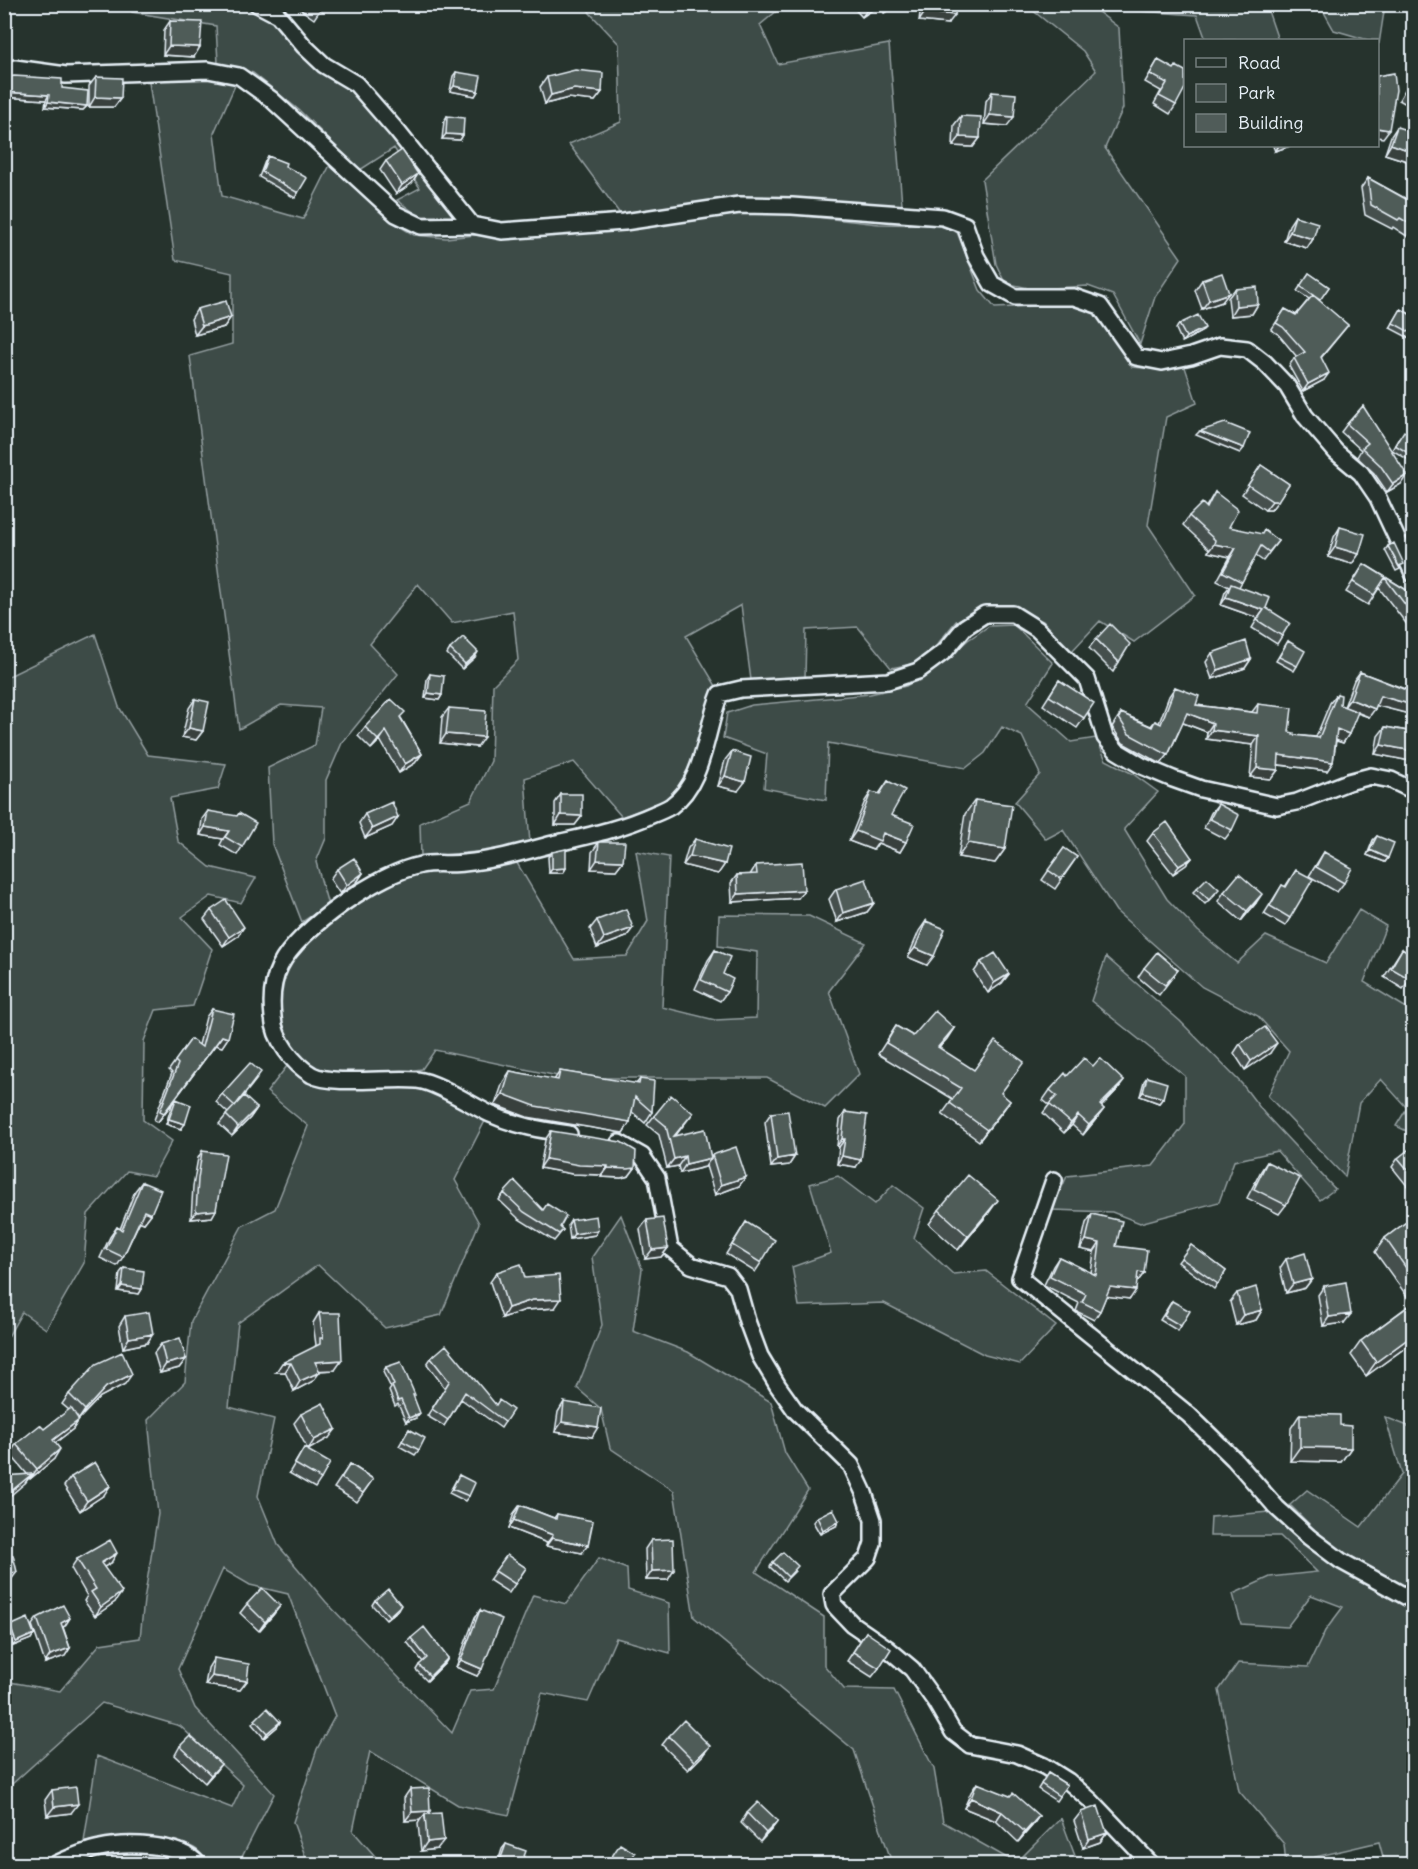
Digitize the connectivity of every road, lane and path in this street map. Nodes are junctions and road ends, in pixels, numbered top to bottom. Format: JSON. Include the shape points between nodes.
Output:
{"nodes":[{"id":1,"x":257,"y":4,"type":"edge"},
{"id":2,"x":4,"y":73,"type":"edge"},
{"id":3,"x":472,"y":225,"type":"junction"},
{"id":4,"x":1413,"y":575,"type":"edge"},
{"id":5,"x":1413,"y":791,"type":"edge"},
{"id":6,"x":587,"y":1137,"type":"edge"},
{"id":7,"x":608,"y":1141,"type":"edge"},
{"id":8,"x":1054,"y":1180,"type":"dead end"},
{"id":9,"x":1413,"y":1601,"type":"edge"},
{"id":10,"x":56,"y":1864,"type":"edge"},
{"id":11,"x":198,"y":1864,"type":"edge"},
{"id":12,"x":1151,"y":1864,"type":"edge"}],
"edges":[{"from":1,"to":3,"type":"street","via":[[278,15],[324,65],[356,84]]},
{"from":2,"to":3,"type":"street","via":[[15,68],[66,75],[208,70],[239,76],[271,99],[396,214],[421,226]]},
{"from":3,"to":4,"type":"street","via":[[502,231],[572,226],[739,205],[944,217],[965,225],[992,284],[1015,297],[1074,297],[1100,306],[1136,357],[1162,362],[1220,346],[1247,349],[1287,386],[1313,425],[1361,473],[1378,498]]},
{"from":5,"to":6,"type":"street","via":[[1371,776],[1277,806],[1201,789],[1163,775],[1117,751],[1105,736],[1087,680],[1036,629],[1013,614],[985,614],[918,670],[888,681],[741,689],[720,694],[693,782],[671,806],[603,833],[506,858],[421,865],[394,875],[359,892],[308,930],[280,966],[271,997],[273,1024],[289,1055],[313,1075],[419,1080],[525,1127]]},
{"from":7,"to":12,"type":"street","via":[[618,1142],[642,1156],[657,1178],[670,1248],[691,1265],[728,1276],[738,1289],[760,1356],[778,1386],[795,1410],[851,1465],[873,1520],[873,1543],[868,1558],[832,1594],[834,1605],[852,1624],[912,1669],[953,1732],[970,1745],[1017,1754],[1068,1781]]},
{"from":8,"to":9,"type":"street","via":[[1020,1278],[1189,1415],[1309,1537],[1341,1561]]},
{"from":10,"to":11,"type":"street","via":[[101,1847],[136,1845],[167,1848]]}]}
